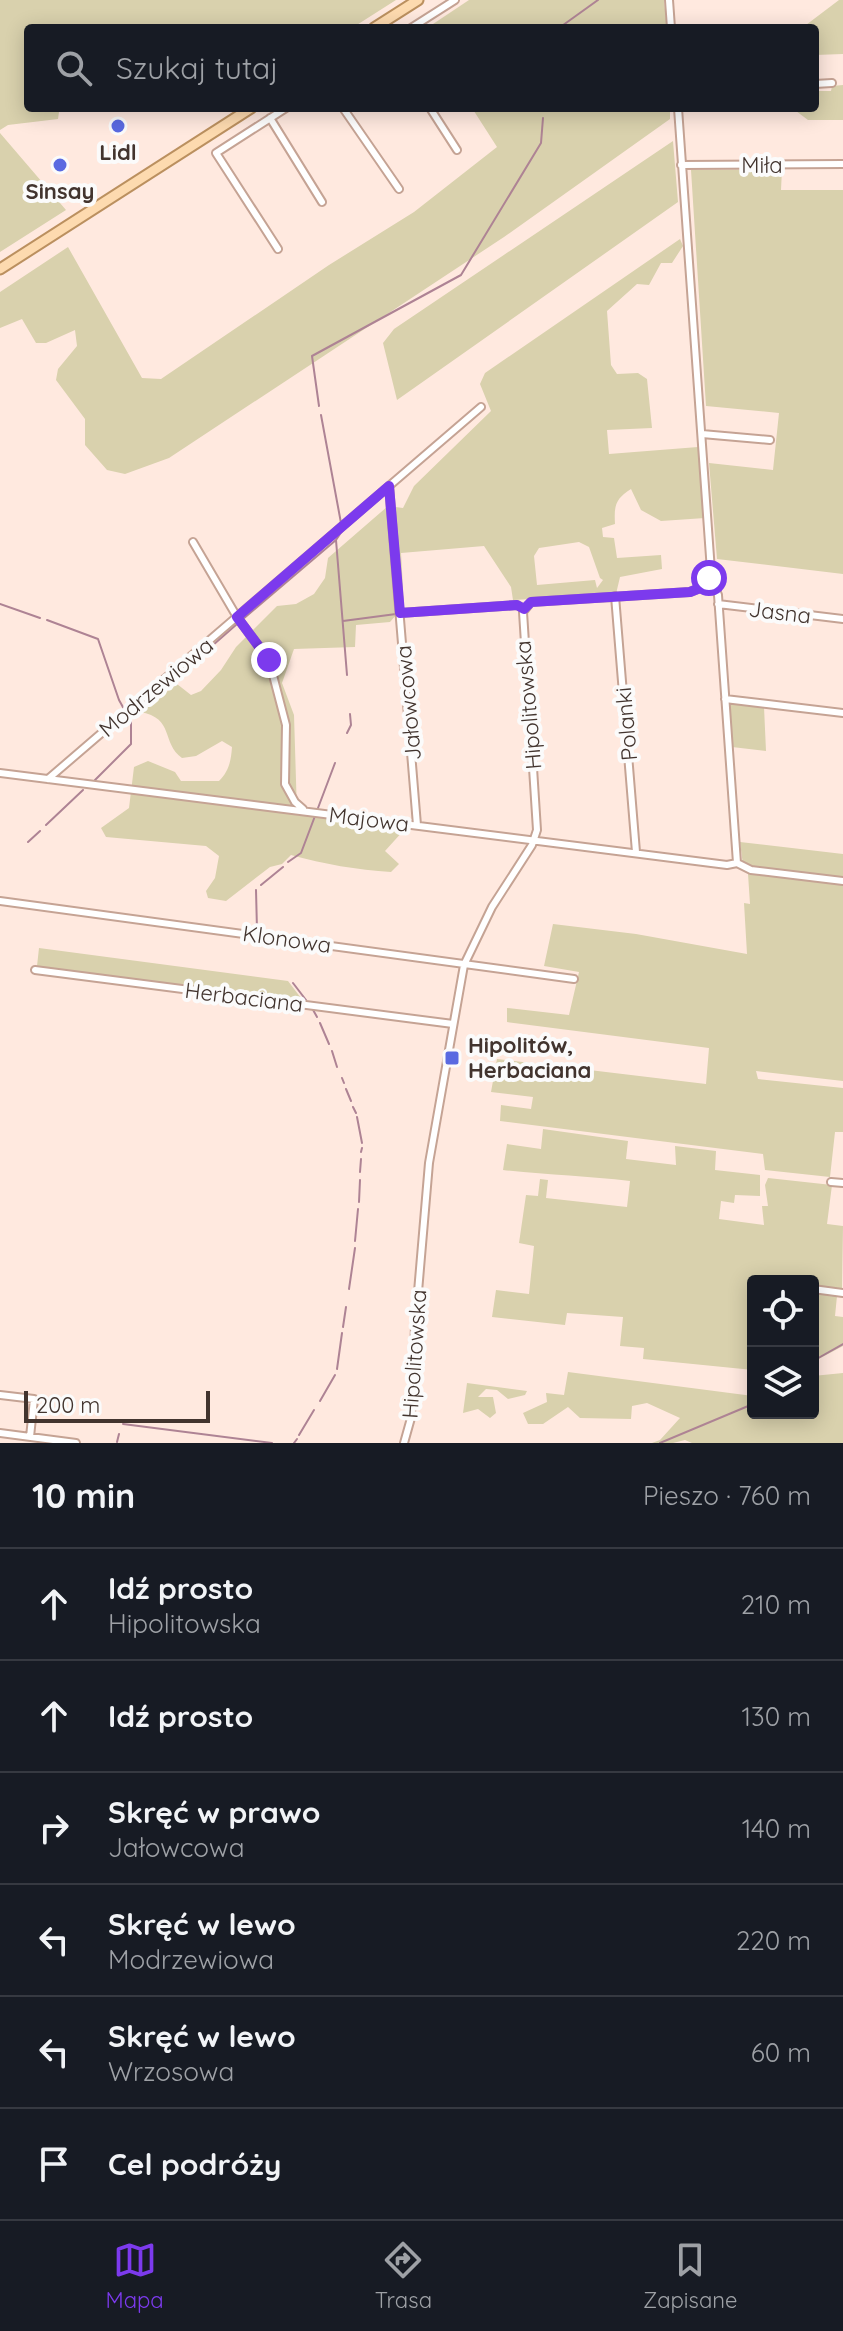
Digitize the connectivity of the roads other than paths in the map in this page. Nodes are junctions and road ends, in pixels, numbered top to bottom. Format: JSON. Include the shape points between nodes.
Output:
{"nodes":[{"id":1,"x":418,"y":0,"type":"edge"},
{"id":2,"x":455,"y":0,"type":"edge"},
{"id":3,"x":669,"y":0,"type":"edge"},
{"id":4,"x":380,"y":24,"type":"edge"},
{"id":5,"x":417,"y":24,"type":"edge"},
{"id":6,"x":671,"y":24,"type":"edge"},
{"id":7,"x":832,"y":83,"type":"dead end"},
{"id":8,"x":819,"y":84,"type":"edge"},
{"id":9,"x":245,"y":112,"type":"edge"},
{"id":10,"x":280,"y":112,"type":"edge"},
{"id":11,"x":346,"y":112,"type":"edge"},
{"id":12,"x":433,"y":112,"type":"edge"},
{"id":13,"x":678,"y":112,"type":"edge"},
{"id":14,"x":270,"y":118,"type":"junction"},
{"id":15,"x":457,"y":150,"type":"dead end"},
{"id":16,"x":843,"y":164,"type":"edge"},
{"id":17,"x":681,"y":165,"type":"junction"},
{"id":18,"x":399,"y":189,"type":"dead end"},
{"id":19,"x":322,"y":202,"type":"dead end"},
{"id":20,"x":278,"y":249,"type":"dead end"},
{"id":21,"x":0,"y":269,"type":"edge"},
{"id":22,"x":481,"y":407,"type":"dead end"},
{"id":23,"x":702,"y":434,"type":"junction"},
{"id":24,"x":770,"y":440,"type":"dead end"},
{"id":25,"x":389,"y":486,"type":"junction"},
{"id":26,"x":193,"y":542,"type":"dead end"},
{"id":27,"x":706,"y":582,"type":"junction"},
{"id":28,"x":615,"y":596,"type":"junction"},
{"id":29,"x":718,"y":604,"type":"junction"},
{"id":30,"x":524,"y":609,"type":"junction"},
{"id":31,"x":400,"y":613,"type":"junction"},
{"id":32,"x":237,"y":617,"type":"junction"},
{"id":33,"x":843,"y":619,"type":"edge"},
{"id":34,"x":725,"y":699,"type":"junction"},
{"id":35,"x":843,"y":713,"type":"edge"},
{"id":36,"x":0,"y":773,"type":"edge"},
{"id":37,"x":48,"y":779,"type":"junction"},
{"id":38,"x":306,"y":811,"type":"junction"},
{"id":39,"x":417,"y":825,"type":"junction"},
{"id":40,"x":535,"y":839,"type":"junction"},
{"id":41,"x":636,"y":852,"type":"junction"},
{"id":42,"x":737,"y":863,"type":"junction"},
{"id":43,"x":843,"y":881,"type":"edge"},
{"id":44,"x":0,"y":901,"type":"edge"},
{"id":45,"x":464,"y":965,"type":"junction"},
{"id":46,"x":35,"y":970,"type":"dead end"},
{"id":47,"x":574,"y":979,"type":"dead end"},
{"id":48,"x":453,"y":1024,"type":"junction"},
{"id":49,"x":831,"y":1182,"type":"dead end"},
{"id":50,"x":843,"y":1183,"type":"edge"},
{"id":51,"x":819,"y":1290,"type":"edge"},
{"id":52,"x":843,"y":1293,"type":"edge"},
{"id":53,"x":0,"y":1395,"type":"edge"},
{"id":54,"x":0,"y":1433,"type":"edge"},
{"id":55,"x":30,"y":1437,"type":"junction"},
{"id":56,"x":76,"y":1443,"type":"edge"},
{"id":57,"x":404,"y":1443,"type":"edge"}],
"edges":[{"from":1,"to":4,"type":"main road"},
{"from":2,"to":5,"type":"street"},
{"from":3,"to":6,"type":"street"},
{"from":7,"to":8,"type":"street"},
{"from":9,"to":21,"type":"main road"},
{"from":10,"to":14,"type":"street"},
{"from":11,"to":18,"type":"street"},
{"from":12,"to":15,"type":"street"},
{"from":13,"to":17,"type":"street"},
{"from":14,"to":19,"type":"street"},
{"from":14,"to":20,"type":"street","via":[[216,153]]},
{"from":16,"to":17,"type":"street","name":"Miła"},
{"from":17,"to":23,"type":"street"},
{"from":22,"to":25,"type":"street","name":"Modrzewiowa"},
{"from":23,"to":24,"type":"street"},
{"from":23,"to":27,"type":"street","via":[[713,563]]},
{"from":25,"to":31,"type":"street","name":"Jałowcowa"},
{"from":25,"to":32,"type":"street","name":"Modrzewiowa"},
{"from":26,"to":32,"type":"street"},
{"from":27,"to":28,"type":"street","name":"Hipolitowska","via":[[690,592]]},
{"from":27,"to":29,"type":"street","via":[[717,592]]},
{"from":28,"to":30,"type":"street","name":"Hipolitowska","via":[[531,602]]},
{"from":28,"to":41,"type":"street","name":"Polanki"},
{"from":29,"to":33,"type":"street","name":"Jasna"},
{"from":29,"to":34,"type":"street"},
{"from":30,"to":31,"type":"street","via":[[517,605]]},
{"from":30,"to":40,"type":"street","name":"Hipolitowska"},
{"from":31,"to":39,"type":"street","name":"Jałowcowa"},
{"from":32,"to":37,"type":"street","name":"Modrzewiowa"},
{"from":32,"to":38,"type":"street","via":[[269,660],[286,725],[285,784]]},
{"from":34,"to":35,"type":"street"},
{"from":34,"to":42,"type":"street"},
{"from":36,"to":37,"type":"street","name":"Majowa"},
{"from":37,"to":38,"type":"street","name":"Majowa"},
{"from":38,"to":39,"type":"street","name":"Majowa"},
{"from":39,"to":40,"type":"street","name":"Majowa"},
{"from":40,"to":41,"type":"street","name":"Majowa"},
{"from":40,"to":45,"type":"street","name":"Hipolitowska","via":[[492,907]]},
{"from":41,"to":42,"type":"street","name":"Majowa"},
{"from":42,"to":43,"type":"street","name":"Majowa","via":[[751,870]]},
{"from":44,"to":45,"type":"street","name":"Klonowa"},
{"from":45,"to":47,"type":"street","name":"Klonowa"},
{"from":45,"to":48,"type":"street","name":"Hipolitowska"},
{"from":46,"to":48,"type":"street","name":"Herbaciana"},
{"from":48,"to":57,"type":"street","name":"Hipolitowska","via":[[429,1163],[411,1418]]},
{"from":49,"to":50,"type":"street"},
{"from":51,"to":52,"type":"street"},
{"from":53,"to":55,"type":"street","via":[[34,1399]]},
{"from":54,"to":55,"type":"street"},
{"from":55,"to":56,"type":"street"}]}
